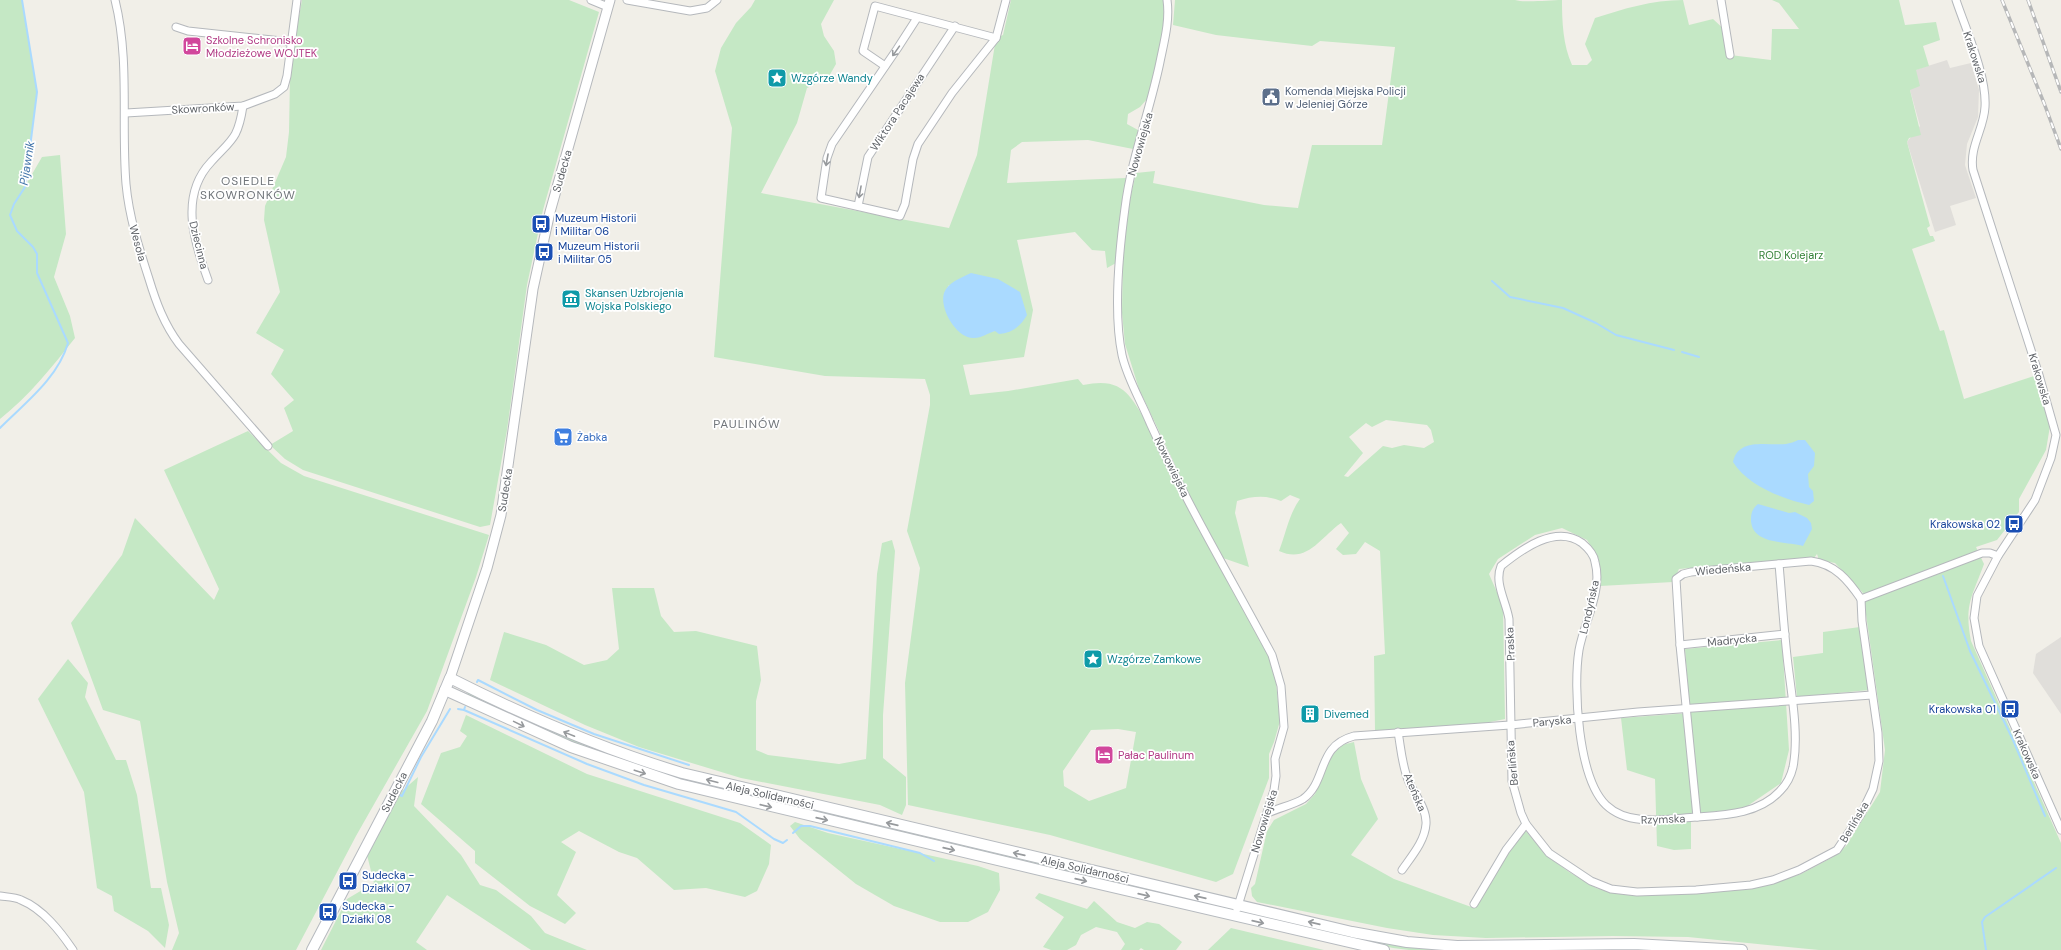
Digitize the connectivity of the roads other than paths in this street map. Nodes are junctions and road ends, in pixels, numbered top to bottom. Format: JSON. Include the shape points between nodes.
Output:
{"nodes":[{"id":1,"x":115,"y":0,"type":"edge"},
{"id":2,"x":297,"y":0,"type":"edge"},
{"id":3,"x":591,"y":0,"type":"edge"},
{"id":4,"x":627,"y":0,"type":"edge"},
{"id":5,"x":716,"y":0,"type":"edge"},
{"id":6,"x":1006,"y":0,"type":"edge"},
{"id":7,"x":1167,"y":0,"type":"edge"},
{"id":8,"x":1721,"y":0,"type":"edge"},
{"id":9,"x":1956,"y":0,"type":"edge"},
{"id":10,"x":609,"y":3,"type":"edge"},
{"id":11,"x":917,"y":18,"type":"junction"},
{"id":12,"x":955,"y":26,"type":"junction"},
{"id":13,"x":176,"y":27,"type":"dead end"},
{"id":14,"x":996,"y":38,"type":"junction"},
{"id":15,"x":291,"y":42,"type":"junction"},
{"id":16,"x":1730,"y":55,"type":"dead end"},
{"id":17,"x":885,"y":66,"type":"junction"},
{"id":18,"x":243,"y":106,"type":"junction"},
{"id":19,"x":126,"y":113,"type":"junction"},
{"id":20,"x":858,"y":206,"type":"junction"},
{"id":21,"x":208,"y":280,"type":"dead end"},
{"id":22,"x":268,"y":446,"type":"dead end"},
{"id":23,"x":1998,"y":556,"type":"junction"},
{"id":24,"x":1779,"y":564,"type":"junction"},
{"id":25,"x":1501,"y":566,"type":"joint"},
{"id":26,"x":1861,"y":599,"type":"junction"},
{"id":27,"x":1785,"y":634,"type":"junction"},
{"id":28,"x":1680,"y":645,"type":"junction"},
{"id":29,"x":450,"y":678,"type":"junction"},
{"id":30,"x":446,"y":690,"type":"junction"},
{"id":31,"x":1872,"y":695,"type":"junction"},
{"id":32,"x":1792,"y":701,"type":"junction"},
{"id":33,"x":1686,"y":708,"type":"junction"},
{"id":34,"x":1579,"y":718,"type":"junction"},
{"id":35,"x":1510,"y":725,"type":"junction"},
{"id":36,"x":1398,"y":732,"type":"junction"},
{"id":37,"x":1268,"y":812,"type":"junction"},
{"id":38,"x":1697,"y":817,"type":"junction"},
{"id":39,"x":1526,"y":824,"type":"junction"},
{"id":40,"x":2061,"y":830,"type":"edge"},
{"id":41,"x":1402,"y":870,"type":"dead end"},
{"id":42,"x":0,"y":896,"type":"edge"},
{"id":43,"x":1474,"y":904,"type":"dead end"},
{"id":44,"x":1238,"y":906,"type":"junction"},
{"id":45,"x":1235,"y":917,"type":"junction"},
{"id":46,"x":72,"y":950,"type":"edge"},
{"id":47,"x":312,"y":950,"type":"edge"},
{"id":48,"x":1384,"y":950,"type":"edge"},
{"id":49,"x":1742,"y":950,"type":"edge"}],
"edges":[{"from":1,"to":19,"type":"street","name":"Wesoła","via":[[121,22]]},
{"from":2,"to":15,"type":"street","name":"Skowronków"},
{"from":3,"to":10,"type":"street"},
{"from":4,"to":5,"type":"street","via":[[690,11],[707,8]]},
{"from":6,"to":14,"type":"street"},
{"from":7,"to":37,"type":"street","name":"Nowowiejska","via":[[1164,42],[1124,209],[1119,265],[1121,345],[1124,363],[1163,451],[1268,649],[1279,675],[1284,727],[1275,759],[1276,783]]},
{"from":8,"to":16,"type":"street"},
{"from":9,"to":23,"type":"street","name":"Krakowska","via":[[1985,92],[1983,120],[1972,156],[1973,170],[2056,435],[2051,458],[2035,500]]},
{"from":10,"to":29,"type":"street","name":"Sudecka","via":[[550,212],[533,289],[501,514],[487,568]]},
{"from":11,"to":12,"type":"street"},
{"from":11,"to":17,"type":"street","one_way":true},
{"from":11,"to":17,"type":"street","via":[[875,6],[863,51]]},
{"from":12,"to":14,"type":"street"},
{"from":12,"to":20,"type":"street","name":"Wiktora Pacajewa","one_way":true,"via":[[868,156]]},
{"from":13,"to":15,"type":"street"},
{"from":14,"to":20,"type":"street","via":[[952,93],[918,144],[900,216]]},
{"from":15,"to":18,"type":"street","name":"Skowronków","via":[[284,87],[276,94]]},
{"from":17,"to":20,"type":"street","one_way":true,"via":[[832,144],[828,154],[821,198]]},
{"from":18,"to":19,"type":"street","name":"Skowronków"},
{"from":18,"to":21,"type":"street","name":"Dziecinna","via":[[239,128],[233,140],[210,162],[200,176],[191,204],[195,237]]},
{"from":19,"to":22,"type":"street","name":"Wesoła","via":[[126,185],[129,205],[138,245],[157,304],[169,331],[179,344]]},
{"from":23,"to":26,"type":"street","via":[[1982,554]]},
{"from":23,"to":40,"type":"street","name":"Krakowska","via":[[1977,596],[1974,618],[1976,637]]},
{"from":24,"to":26,"type":"street","name":"Wiedeńska","via":[[1822,562],[1838,571]]},
{"from":24,"to":27,"type":"street"},
{"from":24,"to":28,"type":"street","name":"Wiedeńska","via":[[1691,572],[1676,579]]},
{"from":25,"to":34,"type":"street","name":"Londyńska","via":[[1534,545],[1558,536],[1577,540],[1592,553],[1596,588],[1579,650]]},
{"from":25,"to":35,"type":"street","name":"Praska","via":[[1498,580],[1509,619]]},
{"from":26,"to":31,"type":"street","name":"Berlińska"},
{"from":27,"to":28,"type":"street","name":"Madrycka"},
{"from":27,"to":32,"type":"street"},
{"from":28,"to":33,"type":"street","name":"Wiedeńska"},
{"from":29,"to":30,"type":"main road","name":"Sudecka"},
{"from":44,"to":29,"type":"main road","name":"Aleja Solidarności","one_way":true,"via":[[682,773],[580,738]]},
{"from":30,"to":45,"type":"main road","name":"Aleja Solidarności","one_way":true,"via":[[571,747],[679,784]]},
{"from":30,"to":47,"type":"main road","name":"Sudecka"},
{"from":31,"to":32,"type":"street","name":"Paryska"},
{"from":31,"to":39,"type":"street","name":"Berlińska","via":[[1879,761],[1873,789],[1861,814],[1837,850],[1773,880],[1751,885],[1696,890],[1637,892],[1611,889],[1591,881],[1549,852]]},
{"from":32,"to":33,"type":"street","name":"Paryska"},
{"from":32,"to":38,"type":"street","name":"Rzymska","via":[[1794,764],[1788,781],[1780,791],[1765,803],[1743,812]]},
{"from":33,"to":34,"type":"street","name":"Paryska"},
{"from":33,"to":38,"type":"street","name":"Rzymska"},
{"from":34,"to":35,"type":"street","name":"Paryska"},
{"from":34,"to":38,"type":"street","name":"Rzymska","via":[[1588,776],[1606,806],[1628,818],[1639,820]]},
{"from":35,"to":36,"type":"street","name":"Paryska"},
{"from":35,"to":39,"type":"street","name":"Berlińska","via":[[1512,781]]},
{"from":36,"to":37,"type":"street","name":"Paryska","via":[[1344,738],[1330,750],[1313,786],[1303,799]]},
{"from":36,"to":41,"type":"street","name":"Ateńska","via":[[1403,763],[1427,824],[1424,835]]},
{"from":37,"to":44,"type":"street","name":"Nowowiejska"},
{"from":39,"to":43,"type":"street","via":[[1506,850]]},
{"from":42,"to":46,"type":"street","via":[[30,904],[51,922]]},
{"from":44,"to":45,"type":"street","name":"Nowowiejska"},
{"from":49,"to":44,"type":"main road","name":"Aleja Solidarności","one_way":true,"via":[[1634,944],[1481,947],[1428,945],[1374,937]]},
{"from":45,"to":48,"type":"main road","name":"Aleja Solidarności","one_way":true}]}
